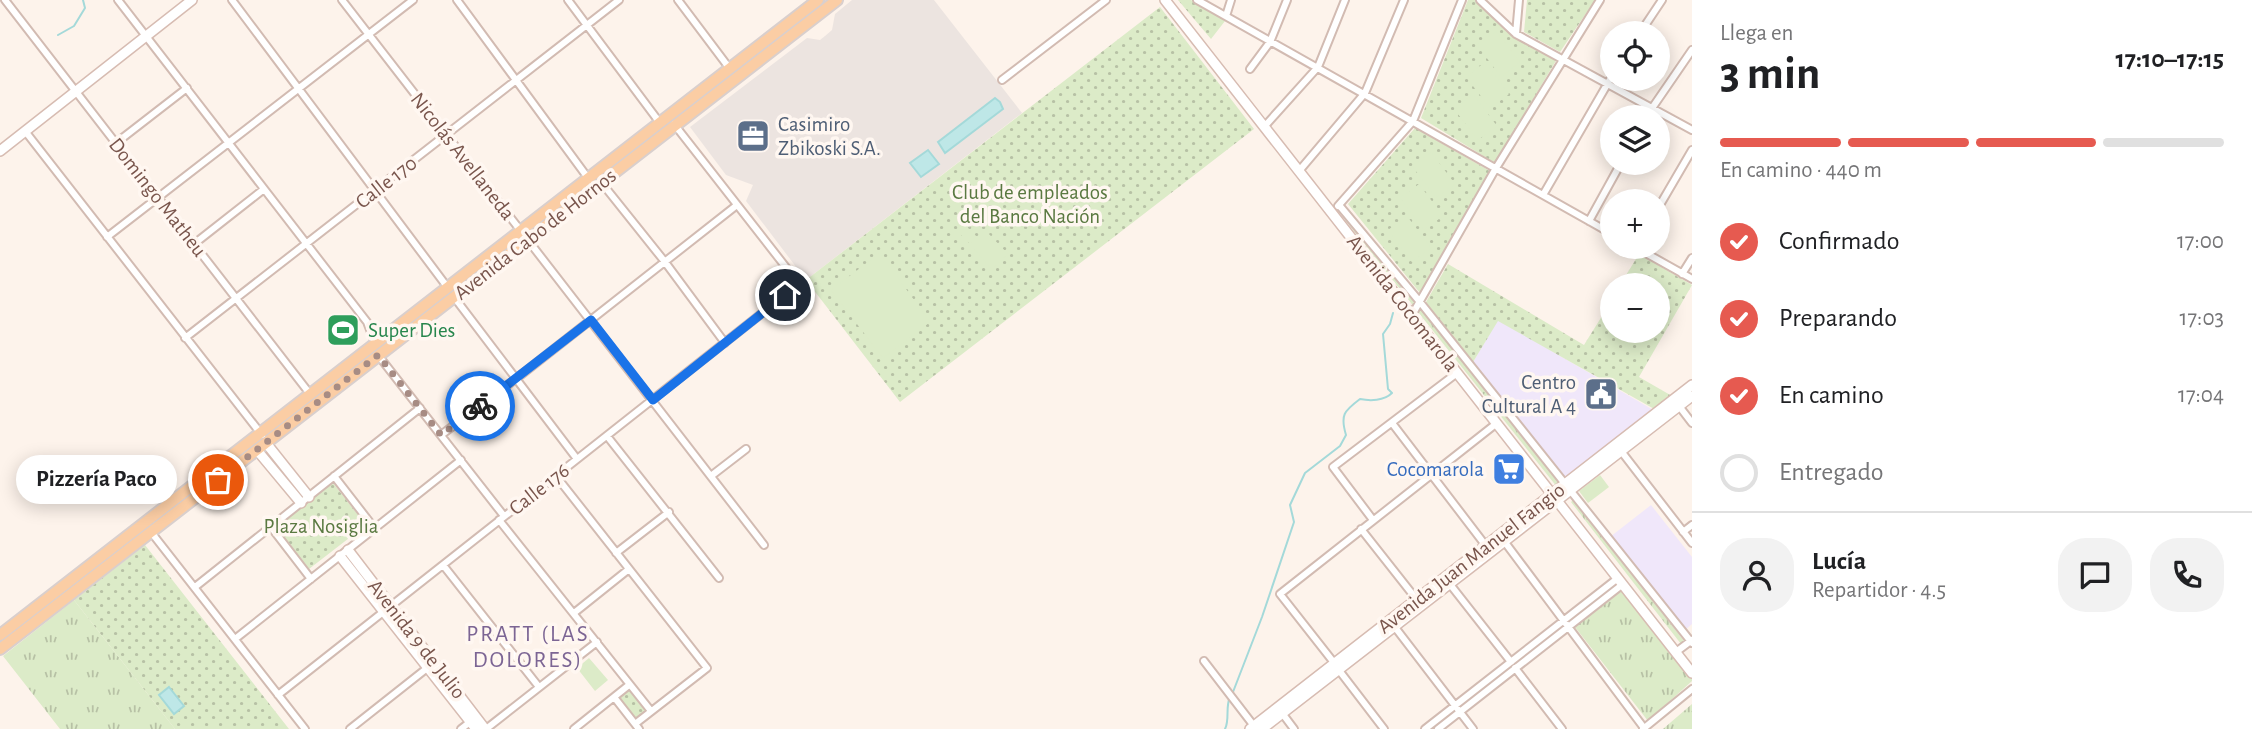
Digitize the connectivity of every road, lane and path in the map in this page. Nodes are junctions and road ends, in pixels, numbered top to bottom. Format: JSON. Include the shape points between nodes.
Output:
{"nodes":[{"id":1,"x":5,"y":0,"type":"edge"},
{"id":2,"x":118,"y":0,"type":"edge"},
{"id":3,"x":192,"y":0,"type":"edge"},
{"id":4,"x":232,"y":0,"type":"edge"},
{"id":5,"x":342,"y":0,"type":"edge"},
{"id":6,"x":413,"y":0,"type":"edge"},
{"id":7,"x":457,"y":0,"type":"edge"},
{"id":8,"x":568,"y":0,"type":"edge"},
{"id":9,"x":619,"y":0,"type":"edge"},
{"id":10,"x":678,"y":0,"type":"edge"},
{"id":11,"x":818,"y":0,"type":"edge"},
{"id":12,"x":837,"y":0,"type":"edge"},
{"id":13,"x":1106,"y":0,"type":"edge"},
{"id":14,"x":1165,"y":0,"type":"edge"},
{"id":15,"x":1197,"y":0,"type":"edge"},
{"id":16,"x":1231,"y":0,"type":"edge"},
{"id":17,"x":1287,"y":0,"type":"edge"},
{"id":18,"x":1345,"y":0,"type":"edge"},
{"id":19,"x":1404,"y":0,"type":"edge"},
{"id":20,"x":1462,"y":0,"type":"edge"},
{"id":21,"x":1480,"y":0,"type":"edge"},
{"id":22,"x":1519,"y":0,"type":"edge"},
{"id":23,"x":1600,"y":0,"type":"edge"},
{"id":24,"x":1662,"y":0,"type":"edge"},
{"id":25,"x":803,"y":5,"type":"edge"},
{"id":26,"x":1226,"y":16,"type":"junction"},
{"id":27,"x":1648,"y":21,"type":"edge"},
{"id":28,"x":587,"y":25,"type":"junction"},
{"id":29,"x":369,"y":34,"type":"junction"},
{"id":30,"x":1516,"y":34,"type":"junction"},
{"id":31,"x":145,"y":36,"type":"junction"},
{"id":32,"x":1270,"y":42,"type":"junction"},
{"id":33,"x":1692,"y":50,"type":"edge"},
{"id":34,"x":1562,"y":58,"type":"junction"},
{"id":35,"x":1318,"y":67,"type":"junction"},
{"id":36,"x":730,"y":69,"type":"junction"},
{"id":37,"x":1250,"y":69,"type":"dead end"},
{"id":38,"x":1600,"y":78,"type":"edge"},
{"id":39,"x":516,"y":80,"type":"junction"},
{"id":40,"x":1002,"y":80,"type":"dead end"},
{"id":41,"x":187,"y":88,"type":"junction"},
{"id":42,"x":299,"y":89,"type":"junction"},
{"id":43,"x":75,"y":90,"type":"junction"},
{"id":44,"x":1602,"y":91,"type":"edge"},
{"id":45,"x":1623,"y":91,"type":"edge"},
{"id":46,"x":1365,"y":93,"type":"junction"},
{"id":47,"x":1648,"y":105,"type":"edge"},
{"id":48,"x":1653,"y":105,"type":"edge"},
{"id":49,"x":1670,"y":117,"type":"edge"},
{"id":50,"x":1413,"y":121,"type":"junction"},
{"id":51,"x":660,"y":123,"type":"junction"},
{"id":52,"x":675,"y":125,"type":"junction"},
{"id":53,"x":1264,"y":127,"type":"junction"},
{"id":54,"x":1692,"y":130,"type":"edge"},
{"id":55,"x":25,"y":131,"type":"junction"},
{"id":56,"x":447,"y":134,"type":"junction"},
{"id":57,"x":116,"y":143,"type":"junction"},
{"id":58,"x":229,"y":143,"type":"junction"},
{"id":59,"x":2,"y":145,"type":"edge"},
{"id":60,"x":1692,"y":150,"type":"edge"},
{"id":61,"x":1496,"y":168,"type":"junction"},
{"id":62,"x":1299,"y":171,"type":"junction"},
{"id":63,"x":1614,"y":175,"type":"edge"},
{"id":64,"x":588,"y":178,"type":"junction"},
{"id":65,"x":601,"y":182,"type":"junction"},
{"id":66,"x":264,"y":189,"type":"junction"},
{"id":67,"x":1669,"y":189,"type":"edge"},
{"id":68,"x":375,"y":190,"type":"junction"},
{"id":69,"x":1543,"y":195,"type":"junction"},
{"id":70,"x":158,"y":198,"type":"junction"},
{"id":71,"x":737,"y":205,"type":"junction"},
{"id":72,"x":1339,"y":205,"type":"junction"},
{"id":73,"x":1332,"y":213,"type":"junction"},
{"id":74,"x":1589,"y":221,"type":"junction"},
{"id":75,"x":1600,"y":227,"type":"edge"},
{"id":76,"x":525,"y":235,"type":"junction"},
{"id":77,"x":107,"y":237,"type":"junction"},
{"id":78,"x":307,"y":243,"type":"junction"},
{"id":79,"x":194,"y":244,"type":"junction"},
{"id":80,"x":1692,"y":258,"type":"edge"},
{"id":81,"x":1656,"y":259,"type":"edge"},
{"id":82,"x":665,"y":262,"type":"junction"},
{"id":83,"x":1682,"y":274,"type":"junction"},
{"id":84,"x":1692,"y":279,"type":"edge"},
{"id":85,"x":451,"y":292,"type":"junction"},
{"id":86,"x":236,"y":298,"type":"junction"},
{"id":87,"x":1420,"y":302,"type":"junction"},
{"id":88,"x":1412,"y":315,"type":"junction"},
{"id":89,"x":591,"y":320,"type":"junction"},
{"id":90,"x":185,"y":338,"type":"junction"},
{"id":91,"x":376,"y":343,"type":"junction"},
{"id":92,"x":725,"y":343,"type":"junction"},
{"id":93,"x":378,"y":355,"type":"junction"},
{"id":94,"x":1457,"y":373,"type":"junction"},
{"id":95,"x":517,"y":378,"type":"junction"},
{"id":96,"x":1692,"y":385,"type":"edge"},
{"id":97,"x":310,"y":394,"type":"junction"},
{"id":98,"x":1692,"y":396,"type":"edge"},
{"id":99,"x":653,"y":400,"type":"junction"},
{"id":100,"x":1679,"y":406,"type":"junction"},
{"id":101,"x":420,"y":408,"type":"junction"},
{"id":102,"x":1392,"y":423,"type":"junction"},
{"id":103,"x":1497,"y":423,"type":"junction"},
{"id":104,"x":1692,"y":423,"type":"edge"},
{"id":105,"x":441,"y":435,"type":"junction"},
{"id":106,"x":607,"y":436,"type":"junction"},
{"id":107,"x":263,"y":442,"type":"junction"},
{"id":108,"x":746,"y":449,"type":"dead end"},
{"id":109,"x":1621,"y":451,"type":"junction"},
{"id":110,"x":577,"y":459,"type":"junction"},
{"id":111,"x":461,"y":460,"type":"junction"},
{"id":112,"x":1431,"y":474,"type":"junction"},
{"id":113,"x":334,"y":476,"type":"junction"},
{"id":114,"x":556,"y":476,"type":"junction"},
{"id":115,"x":711,"y":476,"type":"junction"},
{"id":116,"x":1568,"y":488,"type":"junction"},
{"id":117,"x":1555,"y":498,"type":"junction"},
{"id":118,"x":305,"y":500,"type":"junction"},
{"id":119,"x":669,"y":512,"type":"junction"},
{"id":120,"x":502,"y":518,"type":"junction"},
{"id":121,"x":1373,"y":520,"type":"junction"},
{"id":122,"x":1692,"y":525,"type":"edge"},
{"id":123,"x":271,"y":527,"type":"junction"},
{"id":124,"x":375,"y":529,"type":"junction"},
{"id":125,"x":1361,"y":529,"type":"junction"},
{"id":126,"x":152,"y":531,"type":"junction"},
{"id":127,"x":1683,"y":532,"type":"junction"},
{"id":128,"x":1504,"y":541,"type":"junction"},
{"id":129,"x":1692,"y":543,"type":"edge"},
{"id":130,"x":764,"y":545,"type":"dead end"},
{"id":131,"x":1486,"y":546,"type":"junction"},
{"id":132,"x":344,"y":553,"type":"junction"},
{"id":133,"x":617,"y":553,"type":"junction"},
{"id":134,"x":443,"y":565,"type":"junction"},
{"id":135,"x":629,"y":569,"type":"junction"},
{"id":136,"x":719,"y":578,"type":"dead end"},
{"id":137,"x":312,"y":579,"type":"junction"},
{"id":138,"x":1620,"y":581,"type":"junction"},
{"id":139,"x":1449,"y":583,"type":"junction"},
{"id":140,"x":195,"y":587,"type":"junction"},
{"id":141,"x":1417,"y":600,"type":"junction"},
{"id":142,"x":388,"y":608,"type":"junction"},
{"id":143,"x":574,"y":613,"type":"junction"},
{"id":144,"x":1567,"y":624,"type":"junction"},
{"id":145,"x":1394,"y":626,"type":"junction"},
{"id":146,"x":0,"y":635,"type":"edge"},
{"id":147,"x":235,"y":639,"type":"junction"},
{"id":148,"x":1691,"y":641,"type":"edge"},
{"id":149,"x":597,"y":642,"type":"junction"},
{"id":150,"x":0,"y":649,"type":"edge"},
{"id":151,"x":1676,"y":652,"type":"junction"},
{"id":152,"x":1205,"y":661,"type":"dead end"},
{"id":153,"x":431,"y":664,"type":"junction"},
{"id":154,"x":1513,"y":665,"type":"junction"},
{"id":155,"x":1337,"y":666,"type":"junction"},
{"id":156,"x":1692,"y":673,"type":"edge"},
{"id":157,"x":629,"y":685,"type":"junction"},
{"id":158,"x":539,"y":687,"type":"junction"},
{"id":159,"x":1692,"y":690,"type":"edge"},
{"id":160,"x":278,"y":695,"type":"junction"},
{"id":161,"x":614,"y":697,"type":"junction"},
{"id":162,"x":1457,"y":709,"type":"junction"},
{"id":163,"x":651,"y":711,"type":"junction"},
{"id":164,"x":1282,"y":713,"type":"junction"},
{"id":165,"x":473,"y":725,"type":"edge"},
{"id":166,"x":637,"y":726,"type":"edge"},
{"id":167,"x":1255,"y":728,"type":"edge"},
{"id":168,"x":1643,"y":728,"type":"edge"},
{"id":169,"x":305,"y":729,"type":"edge"},
{"id":170,"x":350,"y":729,"type":"edge"},
{"id":171,"x":461,"y":729,"type":"edge"},
{"id":172,"x":486,"y":729,"type":"edge"},
{"id":173,"x":573,"y":729,"type":"edge"},
{"id":174,"x":1294,"y":729,"type":"edge"},
{"id":175,"x":1384,"y":729,"type":"edge"},
{"id":176,"x":1425,"y":729,"type":"edge"},
{"id":177,"x":1438,"y":729,"type":"edge"},
{"id":178,"x":1473,"y":729,"type":"edge"},
{"id":179,"x":1562,"y":729,"type":"edge"}],
"edges":[{"from":1,"to":43,"type":"street","name":"Domingo Matheu"},
{"from":2,"to":31,"type":"street"},
{"from":3,"to":31,"type":"main road"},
{"from":4,"to":42,"type":"street"},
{"from":5,"to":29,"type":"street","name":"Nicolás Avellaneda"},
{"from":6,"to":29,"type":"street"},
{"from":7,"to":39,"type":"street"},
{"from":8,"to":28,"type":"street"},
{"from":9,"to":28,"type":"street","name":"Calle 170"},
{"from":10,"to":36,"type":"street"},
{"from":11,"to":25,"type":"main road","name":"Avenida Cabo de Hornos"},
{"from":12,"to":52,"type":"main road","name":"Avenida Cabo de Hornos"},
{"from":13,"to":40,"type":"street"},
{"from":14,"to":53,"type":"main road","name":"Avenida Cocomarola"},
{"from":15,"to":26,"type":"street"},
{"from":16,"to":26,"type":"street"},
{"from":17,"to":32,"type":"street"},
{"from":18,"to":35,"type":"street"},
{"from":19,"to":46,"type":"street"},
{"from":20,"to":50,"type":"street"},
{"from":21,"to":30,"type":"street"},
{"from":22,"to":30,"type":"street"},
{"from":23,"to":34,"type":"street"},
{"from":24,"to":27,"type":"street"},
{"from":25,"to":36,"type":"main road","name":"Avenida Cabo de Hornos"},
{"from":26,"to":32,"type":"street"},
{"from":28,"to":39,"type":"street","name":"Calle 170"},
{"from":28,"to":51,"type":"street"},
{"from":29,"to":42,"type":"street"},
{"from":29,"to":56,"type":"street","name":"Nicolás Avellaneda"},
{"from":30,"to":34,"type":"street"},
{"from":31,"to":41,"type":"street"},
{"from":31,"to":43,"type":"main road"},
{"from":32,"to":35,"type":"street"},
{"from":32,"to":37,"type":"street"},
{"from":33,"to":48,"type":"street"},
{"from":34,"to":38,"type":"street"},
{"from":34,"to":61,"type":"street"},
{"from":35,"to":46,"type":"street"},
{"from":35,"to":53,"type":"street"},
{"from":36,"to":51,"type":"main road","name":"Avenida Cabo de Hornos"},
{"from":39,"to":56,"type":"street","name":"Calle 170"},
{"from":39,"to":64,"type":"street"},
{"from":41,"to":57,"type":"street"},
{"from":41,"to":58,"type":"street"},
{"from":42,"to":58,"type":"street"},
{"from":42,"to":68,"type":"street"},
{"from":43,"to":55,"type":"main road"},
{"from":43,"to":57,"type":"street","name":"Domingo Matheu"},
{"from":44,"to":69,"type":"street"},
{"from":45,"to":47,"type":"street"},
{"from":46,"to":50,"type":"street"},
{"from":46,"to":62,"type":"street"},
{"from":49,"to":54,"type":"street"},
{"from":50,"to":61,"type":"street"},
{"from":50,"to":72,"type":"street"},
{"from":51,"to":52,"type":"street","via":[[671,120]]},
{"from":51,"to":64,"type":"main road","name":"Avenida Cabo de Hornos"},
{"from":52,"to":65,"type":"main road","name":"Avenida Cabo de Hornos"},
{"from":52,"to":71,"type":"street"},
{"from":53,"to":62,"type":"main road","name":"Avenida Cocomarola"},
{"from":55,"to":59,"type":"main road"},
{"from":55,"to":77,"type":"street"},
{"from":56,"to":68,"type":"street","name":"Calle 170"},
{"from":56,"to":76,"type":"street","name":"Nicolás Avellaneda"},
{"from":57,"to":70,"type":"street","name":"Domingo Matheu"},
{"from":58,"to":66,"type":"street"},
{"from":58,"to":70,"type":"street"},
{"from":60,"to":67,"type":"street"},
{"from":61,"to":69,"type":"street"},
{"from":61,"to":87,"type":"street"},
{"from":62,"to":73,"type":"main road","name":"Avenida Cocomarola"},
{"from":63,"to":74,"type":"street"},
{"from":64,"to":76,"type":"main road","name":"Avenida Cabo de Hornos"},
{"from":65,"to":76,"type":"main road","name":"Avenida Cabo de Hornos"},
{"from":65,"to":82,"type":"street"},
{"from":66,"to":78,"type":"street"},
{"from":66,"to":79,"type":"street"},
{"from":68,"to":78,"type":"street","name":"Calle 170"},
{"from":68,"to":85,"type":"street"},
{"from":69,"to":74,"type":"street"},
{"from":70,"to":77,"type":"street"},
{"from":70,"to":79,"type":"street","name":"Domingo Matheu"},
{"from":71,"to":82,"type":"street"},
{"from":71,"to":92,"type":"street","name":"Calle 176","via":[[799,284]]},
{"from":72,"to":73,"type":"street"},
{"from":72,"to":87,"type":"street"},
{"from":73,"to":88,"type":"main road","name":"Avenida Cocomarola"},
{"from":74,"to":75,"type":"street"},
{"from":76,"to":85,"type":"main road","name":"Avenida Cabo de Hornos"},
{"from":76,"to":89,"type":"street","name":"Nicolás Avellaneda"},
{"from":77,"to":90,"type":"street"},
{"from":78,"to":86,"type":"street","name":"Calle 170"},
{"from":78,"to":91,"type":"street","via":[[367,322]]},
{"from":79,"to":86,"type":"street","name":"Domingo Matheu"},
{"from":80,"to":83,"type":"street"},
{"from":81,"to":83,"type":"street"},
{"from":82,"to":89,"type":"street"},
{"from":82,"to":92,"type":"street"},
{"from":83,"to":84,"type":"street"},
{"from":85,"to":91,"type":"main road","name":"Avenida Cabo de Hornos"},
{"from":85,"to":93,"type":"main road","name":"Avenida Cabo de Hornos"},
{"from":85,"to":95,"type":"street"},
{"from":86,"to":90,"type":"street","name":"Calle 170"},
{"from":86,"to":97,"type":"street","name":"Domingo Matheu"},
{"from":87,"to":88,"type":"street"},
{"from":87,"to":116,"type":"street"},
{"from":88,"to":94,"type":"main road","name":"Avenida Cocomarola"},
{"from":89,"to":95,"type":"street"},
{"from":89,"to":99,"type":"street","name":"Nicolás Avellaneda"},
{"from":90,"to":107,"type":"street"},
{"from":91,"to":93,"type":"street"},
{"from":91,"to":97,"type":"main road","name":"Avenida Cabo de Hornos"},
{"from":92,"to":99,"type":"street","name":"Calle 176"},
{"from":93,"to":101,"type":"street"},
{"from":93,"to":107,"type":"main road","name":"Avenida Cabo de Hornos"},
{"from":94,"to":102,"type":"street"},
{"from":94,"to":103,"type":"main road","name":"Avenida Cocomarola"},
{"from":95,"to":105,"type":"street"},
{"from":95,"to":110,"type":"street"},
{"from":96,"to":116,"type":"main road","name":"Avenida Juan Manuel Fangio"},
{"from":97,"to":107,"type":"main road","name":"Avenida Cabo de Hornos"},
{"from":98,"to":100,"type":"main road","name":"Avenida Juan Manuel Fangio"},
{"from":99,"to":106,"type":"street","name":"Calle 176"},
{"from":99,"to":115,"type":"street","name":"Nicolás Avellaneda"},
{"from":100,"to":104,"type":"street"},
{"from":100,"to":109,"type":"main road","name":"Avenida Juan Manuel Fangio"},
{"from":101,"to":105,"type":"street"},
{"from":101,"to":113,"type":"street"},
{"from":102,"to":112,"type":"street"},
{"from":102,"to":121,"type":"street","via":[[1334,467]]},
{"from":103,"to":112,"type":"street"},
{"from":103,"to":117,"type":"main road","name":"Avenida Cocomarola"},
{"from":105,"to":111,"type":"street"},
{"from":106,"to":110,"type":"street","name":"Calle 176"},
{"from":106,"to":119,"type":"street"},
{"from":107,"to":118,"type":"main road"},
{"from":107,"to":126,"type":"main road","name":"Avenida Cabo de Hornos"},
{"from":107,"to":146,"type":"main road","name":"Avenida Cabo de Hornos"},
{"from":108,"to":115,"type":"street"},
{"from":109,"to":116,"type":"main road","name":"Avenida Juan Manuel Fangio"},
{"from":109,"to":127,"type":"street"},
{"from":110,"to":114,"type":"street","name":"Calle 176"},
{"from":111,"to":120,"type":"street"},
{"from":111,"to":124,"type":"street"},
{"from":112,"to":121,"type":"street"},
{"from":112,"to":131,"type":"street"},
{"from":113,"to":118,"type":"street"},
{"from":113,"to":124,"type":"street"},
{"from":114,"to":120,"type":"street","name":"Calle 176"},
{"from":114,"to":133,"type":"street"},
{"from":115,"to":130,"type":"street","name":"Nicolás Avellaneda"},
{"from":116,"to":117,"type":"main road","name":"Avenida Juan Manuel Fangio"},
{"from":116,"to":148,"type":"street"},
{"from":117,"to":128,"type":"main road","name":"Avenida Juan Manuel Fangio"},
{"from":117,"to":131,"type":"main road","name":"Avenida Juan Manuel Fangio"},
{"from":117,"to":138,"type":"main road","name":"Avenida Cocomarola"},
{"from":118,"to":123,"type":"street"},
{"from":119,"to":133,"type":"street"},
{"from":119,"to":136,"type":"street"},
{"from":120,"to":134,"type":"street","name":"Calle 176"},
{"from":120,"to":143,"type":"street"},
{"from":121,"to":125,"type":"street"},
{"from":122,"to":127,"type":"street"},
{"from":123,"to":137,"type":"street"},
{"from":123,"to":140,"type":"street"},
{"from":124,"to":132,"type":"street"},
{"from":125,"to":141,"type":"street"},
{"from":125,"to":155,"type":"street","via":[[1280,594]]},
{"from":126,"to":140,"type":"street"},
{"from":126,"to":150,"type":"main road","name":"Avenida Cabo de Hornos"},
{"from":127,"to":129,"type":"street"},
{"from":128,"to":139,"type":"main road","name":"Avenida Juan Manuel Fangio"},
{"from":128,"to":144,"type":"street"},
{"from":131,"to":141,"type":"main road","name":"Avenida Juan Manuel Fangio"},
{"from":132,"to":137,"type":"street"},
{"from":132,"to":142,"type":"main road","name":"Avenida 9 de Julio"},
{"from":133,"to":135,"type":"street"},
{"from":134,"to":142,"type":"street","name":"Calle 176"},
{"from":134,"to":158,"type":"street"},
{"from":135,"to":143,"type":"street"},
{"from":135,"to":163,"type":"street","via":[[707,667]]},
{"from":137,"to":147,"type":"street"},
{"from":138,"to":144,"type":"street"},
{"from":138,"to":151,"type":"main road","name":"Avenida Cocomarola"},
{"from":139,"to":145,"type":"main road","name":"Avenida Juan Manuel Fangio"},
{"from":139,"to":154,"type":"street"},
{"from":140,"to":147,"type":"street"},
{"from":141,"to":155,"type":"main road","name":"Avenida Juan Manuel Fangio"},
{"from":142,"to":153,"type":"main road","name":"Avenida 9 de Julio"},
{"from":142,"to":160,"type":"street","name":"Calle 176"},
{"from":143,"to":149,"type":"street"},
{"from":144,"to":154,"type":"street"},
{"from":144,"to":168,"type":"street"},
{"from":145,"to":155,"type":"main road","name":"Avenida Juan Manuel Fangio"},
{"from":145,"to":162,"type":"street"},
{"from":147,"to":160,"type":"street"},
{"from":148,"to":151,"type":"street"},
{"from":149,"to":157,"type":"street"},
{"from":149,"to":158,"type":"street"},
{"from":151,"to":156,"type":"main road","name":"Avenida Cocomarola"},
{"from":152,"to":167,"type":"street"},
{"from":153,"to":165,"type":"main road","name":"Avenida 9 de Julio"},
{"from":153,"to":170,"type":"street"},
{"from":153,"to":172,"type":"main road","name":"Avenida 9 de Julio"},
{"from":154,"to":162,"type":"street"},
{"from":154,"to":179,"type":"street"},
{"from":155,"to":164,"type":"main road","name":"Avenida Juan Manuel Fangio"},
{"from":155,"to":167,"type":"main road","name":"Avenida Juan Manuel Fangio"},
{"from":155,"to":175,"type":"street"},
{"from":157,"to":161,"type":"street"},
{"from":157,"to":163,"type":"street"},
{"from":158,"to":172,"type":"street"},
{"from":159,"to":168,"type":"street"},
{"from":160,"to":169,"type":"street"},
{"from":161,"to":166,"type":"street"},
{"from":161,"to":173,"type":"street"},
{"from":162,"to":176,"type":"street"},
{"from":162,"to":177,"type":"street"},
{"from":162,"to":178,"type":"street"},
{"from":163,"to":166,"type":"street"},
{"from":164,"to":167,"type":"main road","name":"Avenida Juan Manuel Fangio"},
{"from":164,"to":174,"type":"street"},
{"from":165,"to":171,"type":"street"}]}
